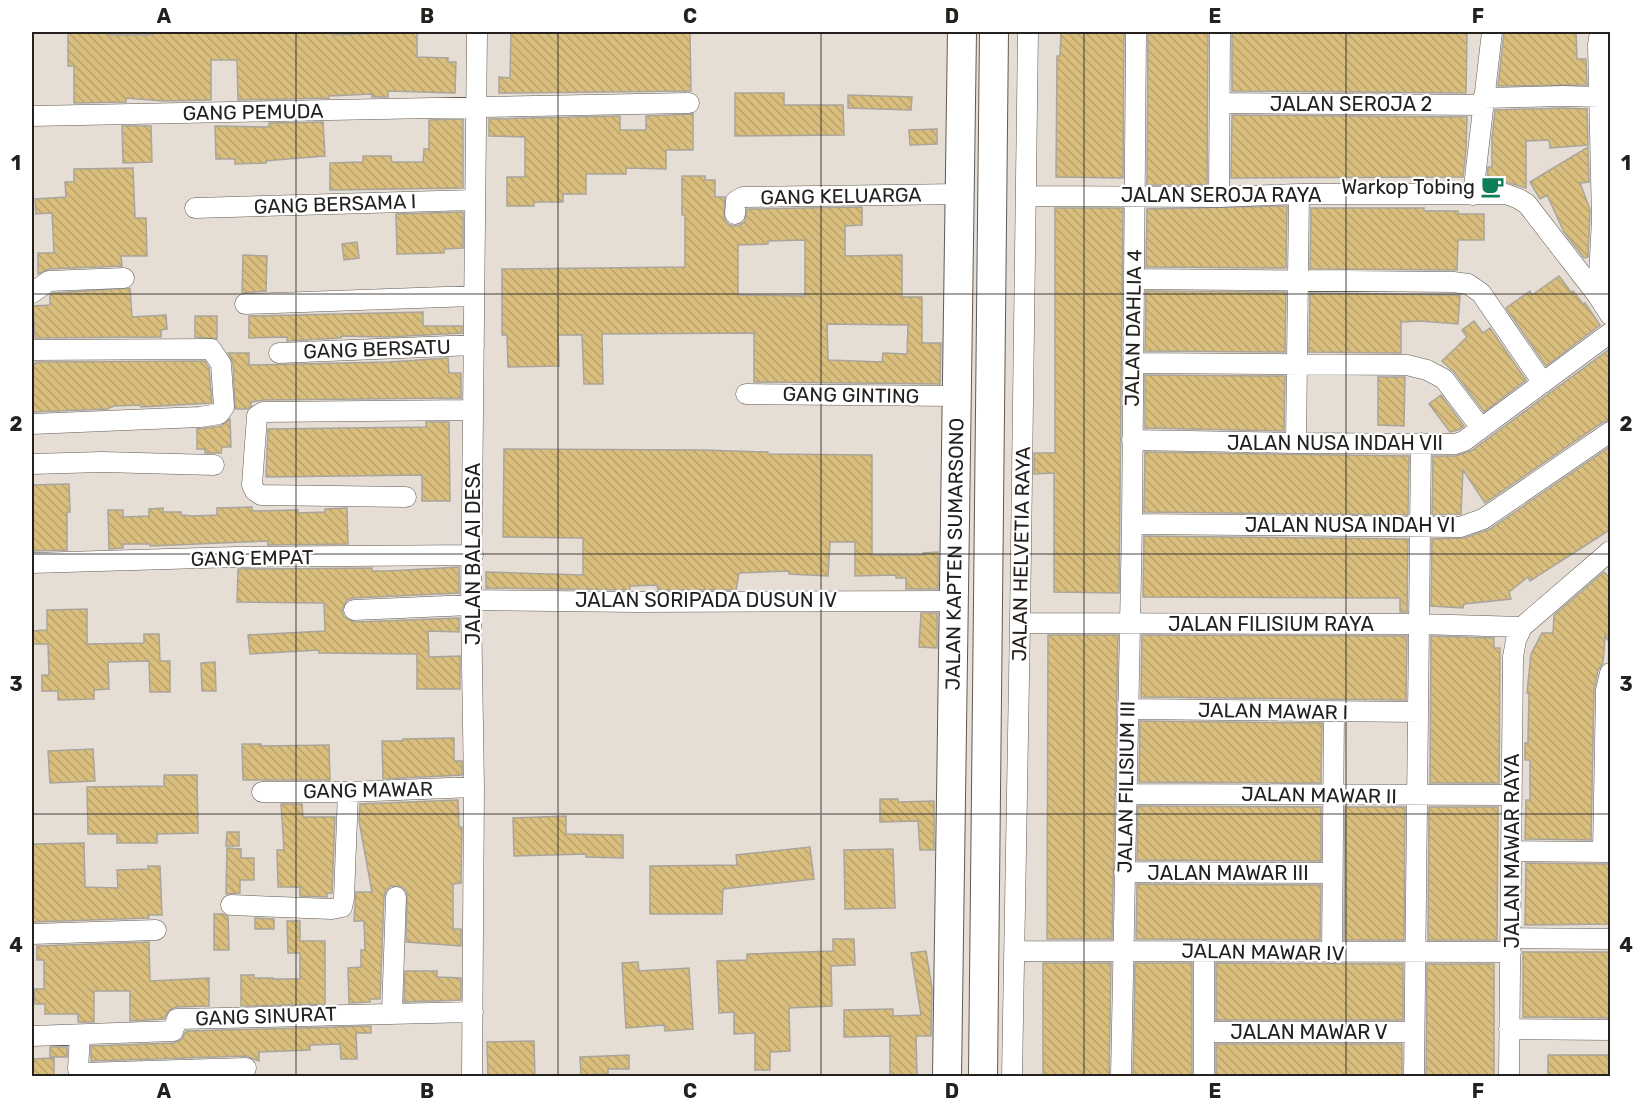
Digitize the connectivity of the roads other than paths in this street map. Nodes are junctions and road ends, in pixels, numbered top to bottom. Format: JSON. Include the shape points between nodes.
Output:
{"nodes":[{"id":1,"x":477,"y":32,"type":"edge"},
{"id":2,"x":962,"y":32,"type":"edge"},
{"id":3,"x":994,"y":32,"type":"edge"},
{"id":4,"x":1028,"y":32,"type":"edge"},
{"id":5,"x":1137,"y":32,"type":"edge"},
{"id":6,"x":1220,"y":32,"type":"edge"},
{"id":7,"x":1492,"y":32,"type":"edge"},
{"id":8,"x":1600,"y":32,"type":"edge"},
{"id":9,"x":1600,"y":97,"type":"junction"},
{"id":10,"x":1483,"y":101,"type":"junction"},
{"id":11,"x":1220,"y":103,"type":"junction"},
{"id":12,"x":689,"y":104,"type":"dead end"},
{"id":13,"x":475,"y":106,"type":"junction"},
{"id":14,"x":32,"y":116,"type":"edge"},
{"id":15,"x":960,"y":194,"type":"junction"},
{"id":16,"x":1299,"y":194,"type":"junction"},
{"id":17,"x":1134,"y":195,"type":"junction"},
{"id":18,"x":1473,"y":195,"type":"junction"},
{"id":19,"x":1026,"y":196,"type":"junction"},
{"id":20,"x":1219,"y":197,"type":"junction"},
{"id":21,"x":474,"y":200,"type":"junction"},
{"id":22,"x":195,"y":208,"type":"dead end"},
{"id":23,"x":735,"y":214,"type":"dead end"},
{"id":24,"x":124,"y":279,"type":"dead end"},
{"id":25,"x":1134,"y":279,"type":"junction"},
{"id":26,"x":1299,"y":280,"type":"junction"},
{"id":27,"x":32,"y":293,"type":"edge"},
{"id":28,"x":473,"y":296,"type":"junction"},
{"id":29,"x":1598,"y":296,"type":"junction"},
{"id":30,"x":245,"y":304,"type":"dead end"},
{"id":31,"x":1611,"y":315,"type":"edge"},
{"id":32,"x":1611,"y":333,"type":"edge"},
{"id":33,"x":474,"y":345,"type":"junction"},
{"id":34,"x":32,"y":350,"type":"edge"},
{"id":35,"x":279,"y":353,"type":"dead end"},
{"id":36,"x":1133,"y":363,"type":"junction"},
{"id":37,"x":1298,"y":365,"type":"junction"},
{"id":38,"x":1543,"y":383,"type":"junction"},
{"id":39,"x":746,"y":394,"type":"dead end"},
{"id":40,"x":956,"y":396,"type":"junction"},
{"id":41,"x":473,"y":410,"type":"junction"},
{"id":42,"x":32,"y":424,"type":"edge"},
{"id":43,"x":1481,"y":428,"type":"junction"},
{"id":44,"x":1611,"y":432,"type":"edge"},
{"id":45,"x":1132,"y":440,"type":"junction"},
{"id":46,"x":1420,"y":443,"type":"junction"},
{"id":47,"x":1296,"y":444,"type":"junction"},
{"id":48,"x":32,"y":464,"type":"edge"},
{"id":49,"x":214,"y":465,"type":"dead end"},
{"id":50,"x":406,"y":497,"type":"dead end"},
{"id":51,"x":1132,"y":524,"type":"junction"},
{"id":52,"x":1419,"y":527,"type":"junction"},
{"id":53,"x":473,"y":555,"type":"junction"},
{"id":54,"x":1609,"y":556,"type":"edge"},
{"id":55,"x":32,"y":563,"type":"edge"},
{"id":56,"x":946,"y":601,"type":"junction"},
{"id":57,"x":472,"y":602,"type":"junction"},
{"id":58,"x":354,"y":610,"type":"dead end"},
{"id":59,"x":1020,"y":623,"type":"junction"},
{"id":60,"x":1129,"y":624,"type":"junction"},
{"id":61,"x":1419,"y":624,"type":"junction"},
{"id":62,"x":1522,"y":627,"type":"junction"},
{"id":63,"x":1611,"y":673,"type":"edge"},
{"id":64,"x":1128,"y":710,"type":"junction"},
{"id":65,"x":1334,"y":712,"type":"junction"},
{"id":66,"x":1418,"y":712,"type":"junction"},
{"id":67,"x":951,"y":774,"type":"junction"},
{"id":68,"x":986,"y":774,"type":"junction"},
{"id":69,"x":474,"y":787,"type":"junction"},
{"id":70,"x":262,"y":792,"type":"dead end"},
{"id":71,"x":348,"y":792,"type":"junction"},
{"id":72,"x":1126,"y":794,"type":"junction"},
{"id":73,"x":1333,"y":794,"type":"junction"},
{"id":74,"x":1512,"y":795,"type":"junction"},
{"id":75,"x":1418,"y":796,"type":"junction"},
{"id":76,"x":1511,"y":851,"type":"junction"},
{"id":77,"x":1607,"y":852,"type":"edge"},
{"id":78,"x":1124,"y":872,"type":"junction"},
{"id":79,"x":1332,"y":873,"type":"junction"},
{"id":80,"x":396,"y":897,"type":"dead end"},
{"id":81,"x":231,"y":904,"type":"dead end"},
{"id":82,"x":156,"y":930,"type":"dead end"},
{"id":83,"x":32,"y":934,"type":"edge"},
{"id":84,"x":1611,"y":939,"type":"edge"},
{"id":85,"x":1511,"y":945,"type":"junction"},
{"id":86,"x":1015,"y":951,"type":"junction"},
{"id":87,"x":1122,"y":951,"type":"junction"},
{"id":88,"x":1204,"y":951,"type":"junction"},
{"id":89,"x":1332,"y":953,"type":"junction"},
{"id":90,"x":1415,"y":953,"type":"junction"},
{"id":91,"x":392,"y":1012,"type":"junction"},
{"id":92,"x":473,"y":1012,"type":"junction"},
{"id":93,"x":1509,"y":1029,"type":"junction"},
{"id":94,"x":1611,"y":1030,"type":"edge"},
{"id":95,"x":1204,"y":1032,"type":"junction"},
{"id":96,"x":1414,"y":1032,"type":"junction"},
{"id":97,"x":80,"y":1035,"type":"junction"},
{"id":98,"x":32,"y":1036,"type":"edge"},
{"id":99,"x":246,"y":1068,"type":"dead end"},
{"id":100,"x":472,"y":1077,"type":"edge"},
{"id":101,"x":948,"y":1077,"type":"edge"},
{"id":102,"x":983,"y":1077,"type":"edge"},
{"id":103,"x":1012,"y":1077,"type":"edge"},
{"id":104,"x":1121,"y":1077,"type":"edge"},
{"id":105,"x":1204,"y":1077,"type":"edge"},
{"id":106,"x":1414,"y":1077,"type":"edge"},
{"id":107,"x":1509,"y":1077,"type":"edge"}],
"edges":[{"from":1,"to":13,"type":"street","name":"JALAN BALAI DESA"},
{"from":2,"to":15,"type":"highway","name":"JALAN KAPTEN SUMARSONO"},
{"from":3,"to":68,"type":"highway","name":"JALAN KAPTEN SUMARSONO"},
{"from":4,"to":19,"type":"street","name":"JALAN HELVETIA RAYA"},
{"from":5,"to":17,"type":"street","name":"JALAN DAHLIA 4"},
{"from":6,"to":11,"type":"street"},
{"from":7,"to":10,"type":"street"},
{"from":8,"to":9,"type":"street"},
{"from":9,"to":10,"type":"street","name":"JALAN SEROJA 2"},
{"from":9,"to":29,"type":"street","via":[[1602,219]]},
{"from":10,"to":11,"type":"street","name":"JALAN SEROJA 2"},
{"from":10,"to":18,"type":"street"},
{"from":11,"to":20,"type":"street"},
{"from":12,"to":13,"type":"street","name":"GANG PEMUDA"},
{"from":13,"to":14,"type":"street","name":"GANG PEMUDA"},
{"from":13,"to":21,"type":"street","name":"JALAN BALAI DESA"},
{"from":15,"to":23,"type":"street","name":"GANG KELUARGA","via":[[743,197],[736,201]]},
{"from":15,"to":40,"type":"highway","name":"JALAN KAPTEN SUMARSONO"},
{"from":16,"to":18,"type":"street","name":"JALAN SEROJA RAYA"},
{"from":16,"to":20,"type":"street","name":"JALAN SEROJA RAYA"},
{"from":16,"to":26,"type":"street"},
{"from":17,"to":19,"type":"street","name":"JALAN SEROJA RAYA"},
{"from":17,"to":20,"type":"street","name":"JALAN SEROJA RAYA"},
{"from":17,"to":25,"type":"street","name":"JALAN DAHLIA 4"},
{"from":18,"to":29,"type":"street","name":"JALAN SEROJA RAYA","via":[[1506,194],[1527,204]]},
{"from":19,"to":59,"type":"street","name":"JALAN HELVETIA RAYA"},
{"from":21,"to":22,"type":"street","name":"GANG BERSAMA I"},
{"from":21,"to":28,"type":"street","name":"JALAN BALAI DESA"},
{"from":24,"to":27,"type":"street","via":[[49,281]]},
{"from":25,"to":26,"type":"street"},
{"from":25,"to":36,"type":"street","name":"JALAN DAHLIA 4"},
{"from":26,"to":37,"type":"street"},
{"from":26,"to":38,"type":"street","via":[[1468,284],[1481,293]]},
{"from":28,"to":30,"type":"street"},
{"from":28,"to":33,"type":"street","name":"JALAN BALAI DESA"},
{"from":29,"to":31,"type":"street","name":"JALAN SEROJA RAYA"},
{"from":32,"to":38,"type":"street","name":"JALAN NUSA INDAH VII"},
{"from":33,"to":35,"type":"street","name":"GANG BERSATU"},
{"from":33,"to":41,"type":"street","name":"JALAN BALAI DESA"},
{"from":34,"to":42,"type":"street","via":[[211,349],[221,364],[224,407],[219,414],[200,417]]},
{"from":36,"to":37,"type":"street"},
{"from":36,"to":45,"type":"street","name":"JALAN DAHLIA 4"},
{"from":37,"to":43,"type":"street","via":[[1407,364],[1427,370],[1444,379]]},
{"from":37,"to":47,"type":"street"},
{"from":38,"to":43,"type":"street","name":"JALAN NUSA INDAH VII"},
{"from":39,"to":40,"type":"street","name":"GANG GINTING"},
{"from":40,"to":56,"type":"highway","name":"JALAN KAPTEN SUMARSONO"},
{"from":41,"to":50,"type":"street","via":[[263,412],[257,416],[252,485],[261,495]]},
{"from":41,"to":53,"type":"street","name":"JALAN BALAI DESA"},
{"from":43,"to":46,"type":"street","name":"JALAN NUSA INDAH VII","via":[[1455,444]]},
{"from":44,"to":52,"type":"street","name":"JALAN NUSA INDAH VI","via":[[1483,519],[1460,527]]},
{"from":45,"to":47,"type":"street","name":"JALAN NUSA INDAH VII"},
{"from":45,"to":51,"type":"street","name":"JALAN DAHLIA 4"},
{"from":46,"to":47,"type":"street","name":"JALAN NUSA INDAH VII"},
{"from":46,"to":52,"type":"street"},
{"from":48,"to":49,"type":"street"},
{"from":51,"to":52,"type":"street","name":"JALAN NUSA INDAH VI"},
{"from":51,"to":60,"type":"street","name":"JALAN DAHLIA 4"},
{"from":52,"to":61,"type":"street"},
{"from":53,"to":55,"type":"street","name":"GANG EMPAT"},
{"from":53,"to":57,"type":"street","name":"JALAN BALAI DESA"},
{"from":54,"to":62,"type":"street"},
{"from":56,"to":57,"type":"street","name":"JALAN SORIPADA DUSUN IV"},
{"from":56,"to":67,"type":"highway","name":"JALAN KAPTEN SUMARSONO"},
{"from":57,"to":58,"type":"street","name":"JALAN SORIPADA DUSUN IV"},
{"from":57,"to":69,"type":"street","name":"JALAN BALAI DESA"},
{"from":59,"to":60,"type":"street","name":"JALAN FILISIUM RAYA"},
{"from":59,"to":86,"type":"street","name":"JALAN HELVETIA RAYA"},
{"from":60,"to":61,"type":"street","name":"JALAN FILISIUM RAYA"},
{"from":60,"to":64,"type":"street","name":"JALAN FILISIUM III"},
{"from":61,"to":62,"type":"street","name":"JALAN FILISIUM RAYA"},
{"from":61,"to":66,"type":"street"},
{"from":62,"to":74,"type":"street","name":"JALAN MAWAR RAYA","via":[[1513,657]]},
{"from":63,"to":77,"type":"street","via":[[1606,690]]},
{"from":64,"to":65,"type":"street","name":"JALAN MAWAR I"},
{"from":64,"to":72,"type":"street","name":"JALAN FILISIUM III"},
{"from":65,"to":66,"type":"street","name":"JALAN MAWAR I"},
{"from":65,"to":73,"type":"street"},
{"from":66,"to":75,"type":"street"},
{"from":67,"to":68,"type":"highway"},
{"from":67,"to":101,"type":"highway","name":"JALAN KAPTEN SUMARSONO"},
{"from":68,"to":102,"type":"highway","name":"JALAN KAPTEN SUMARSONO"},
{"from":69,"to":71,"type":"street","name":"GANG MAWAR"},
{"from":69,"to":92,"type":"street","name":"JALAN BALAI DESA"},
{"from":70,"to":71,"type":"street","name":"GANG MAWAR"},
{"from":71,"to":81,"type":"street","via":[[342,907]]},
{"from":72,"to":73,"type":"street","name":"JALAN MAWAR II"},
{"from":72,"to":78,"type":"street","name":"JALAN FILISIUM III"},
{"from":73,"to":75,"type":"street","name":"JALAN MAWAR II"},
{"from":73,"to":79,"type":"street"},
{"from":74,"to":75,"type":"street","name":"JALAN MAWAR II"},
{"from":74,"to":76,"type":"street","name":"JALAN MAWAR RAYA"},
{"from":75,"to":90,"type":"street"},
{"from":76,"to":77,"type":"street"},
{"from":76,"to":85,"type":"street","name":"JALAN MAWAR RAYA"},
{"from":78,"to":79,"type":"street","name":"JALAN MAWAR III"},
{"from":78,"to":87,"type":"street","name":"JALAN FILISIUM III"},
{"from":79,"to":89,"type":"street"},
{"from":80,"to":91,"type":"street"},
{"from":82,"to":83,"type":"street"},
{"from":84,"to":85,"type":"street","name":"JALAN MAWAR IV"},
{"from":85,"to":90,"type":"street","name":"JALAN MAWAR IV"},
{"from":85,"to":93,"type":"street","name":"JALAN MAWAR RAYA"},
{"from":86,"to":87,"type":"street","name":"JALAN MAWAR IV"},
{"from":86,"to":103,"type":"street","name":"JALAN HELVETIA RAYA"},
{"from":87,"to":88,"type":"street","name":"JALAN MAWAR IV"},
{"from":87,"to":104,"type":"street","name":"JALAN FILISIUM III"},
{"from":88,"to":89,"type":"street","name":"JALAN MAWAR IV"},
{"from":88,"to":95,"type":"street"},
{"from":89,"to":90,"type":"street","name":"JALAN MAWAR IV"},
{"from":90,"to":96,"type":"street"},
{"from":91,"to":92,"type":"street","name":"GANG SINURAT"},
{"from":91,"to":97,"type":"street","name":"GANG SINURAT","via":[[177,1019],[173,1031]]},
{"from":92,"to":100,"type":"street","name":"JALAN BALAI DESA"},
{"from":93,"to":94,"type":"street"},
{"from":93,"to":107,"type":"street","name":"JALAN MAWAR RAYA"},
{"from":95,"to":96,"type":"street","name":"JALAN MAWAR V"},
{"from":95,"to":105,"type":"street"},
{"from":96,"to":106,"type":"street"},
{"from":97,"to":98,"type":"street","name":"GANG SINURAT"},
{"from":97,"to":99,"type":"street","via":[[78,1069],[82,1073]]}]}
